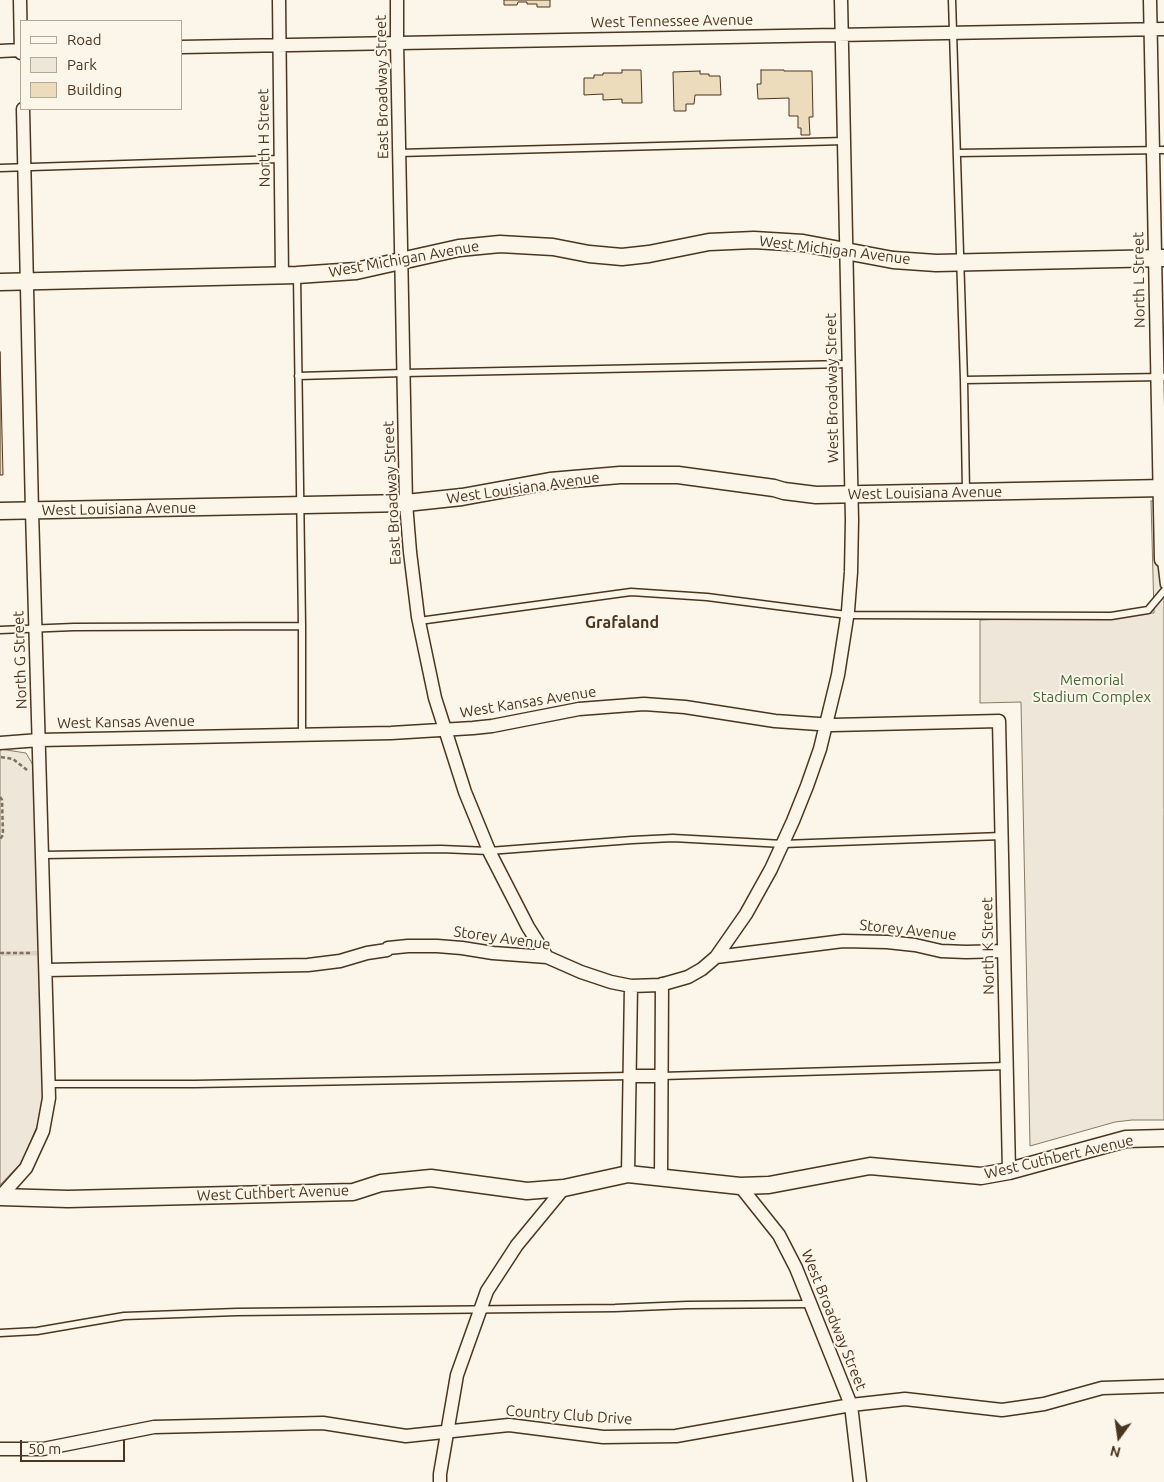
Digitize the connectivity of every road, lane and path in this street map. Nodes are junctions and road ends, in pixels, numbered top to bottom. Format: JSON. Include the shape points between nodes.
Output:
{"nodes":[{"id":1,"x":20,"y":0,"type":"edge"},
{"id":2,"x":278,"y":0,"type":"edge"},
{"id":3,"x":841,"y":0,"type":"edge"},
{"id":4,"x":952,"y":0,"type":"edge"},
{"id":5,"x":1150,"y":0,"type":"edge"},
{"id":6,"x":399,"y":4,"type":"edge"},
{"id":7,"x":20,"y":20,"type":"edge"},
{"id":8,"x":1150,"y":29,"type":"junction"},
{"id":9,"x":1164,"y":29,"type":"edge"},
{"id":10,"x":953,"y":33,"type":"junction"},
{"id":11,"x":842,"y":35,"type":"junction"},
{"id":12,"x":396,"y":42,"type":"junction"},
{"id":13,"x":279,"y":45,"type":"junction"},
{"id":14,"x":182,"y":47,"type":"edge"},
{"id":15,"x":0,"y":51,"type":"edge"},
{"id":16,"x":20,"y":51,"type":"edge"},
{"id":17,"x":23,"y":110,"type":"edge"},
{"id":18,"x":844,"y":141,"type":"junction"},
{"id":19,"x":1158,"y":150,"type":"edge"},
{"id":20,"x":399,"y":153,"type":"junction"},
{"id":21,"x":957,"y":153,"type":"junction"},
{"id":22,"x":281,"y":159,"type":"junction"},
{"id":23,"x":0,"y":168,"type":"edge"},
{"id":24,"x":24,"y":168,"type":"junction"},
{"id":25,"x":846,"y":251,"type":"junction"},
{"id":26,"x":1160,"y":258,"type":"edge"},
{"id":27,"x":402,"y":259,"type":"junction"},
{"id":28,"x":960,"y":262,"type":"junction"},
{"id":29,"x":290,"y":276,"type":"junction"},
{"id":30,"x":27,"y":281,"type":"junction"},
{"id":31,"x":0,"y":282,"type":"edge"},
{"id":32,"x":848,"y":364,"type":"junction"},
{"id":33,"x":404,"y":372,"type":"junction"},
{"id":34,"x":298,"y":376,"type":"junction"},
{"id":35,"x":1161,"y":377,"type":"edge"},
{"id":36,"x":964,"y":380,"type":"junction"},
{"id":37,"x":1162,"y":488,"type":"edge"},
{"id":38,"x":966,"y":493,"type":"junction"},
{"id":39,"x":851,"y":494,"type":"junction"},
{"id":40,"x":406,"y":503,"type":"junction"},
{"id":41,"x":300,"y":506,"type":"junction"},
{"id":42,"x":32,"y":511,"type":"junction"},
{"id":43,"x":0,"y":512,"type":"edge"},
{"id":44,"x":1161,"y":560,"type":"joint"},
{"id":45,"x":1164,"y":585,"type":"edge"},
{"id":46,"x":1164,"y":591,"type":"edge"},
{"id":47,"x":847,"y":615,"type":"junction"},
{"id":48,"x":419,"y":621,"type":"junction"},
{"id":49,"x":302,"y":626,"type":"junction"},
{"id":50,"x":35,"y":627,"type":"junction"},
{"id":51,"x":0,"y":630,"type":"edge"},
{"id":52,"x":999,"y":721,"type":"joint"},
{"id":53,"x":826,"y":725,"type":"junction"},
{"id":54,"x":445,"y":730,"type":"junction"},
{"id":55,"x":302,"y":735,"type":"junction"},
{"id":56,"x":39,"y":740,"type":"junction"},
{"id":57,"x":0,"y":743,"type":"edge"},
{"id":58,"x":0,"y":757,"type":"edge"},
{"id":59,"x":29,"y":773,"type":"dead end"},
{"id":60,"x":0,"y":797,"type":"edge"},
{"id":61,"x":1002,"y":836,"type":"junction"},
{"id":62,"x":0,"y":839,"type":"edge"},
{"id":63,"x":783,"y":844,"type":"junction"},
{"id":64,"x":489,"y":851,"type":"junction"},
{"id":65,"x":42,"y":855,"type":"junction"},
{"id":66,"x":1004,"y":951,"type":"junction"},
{"id":67,"x":0,"y":953,"type":"edge"},
{"id":68,"x":45,"y":953,"type":"junction"},
{"id":69,"x":716,"y":957,"type":"junction"},
{"id":70,"x":547,"y":958,"type":"junction"},
{"id":71,"x":46,"y":970,"type":"junction"},
{"id":72,"x":662,"y":984,"type":"junction"},
{"id":73,"x":631,"y":986,"type":"junction"},
{"id":74,"x":1007,"y":1066,"type":"junction"},
{"id":75,"x":630,"y":1076,"type":"junction"},
{"id":76,"x":662,"y":1076,"type":"junction"},
{"id":77,"x":49,"y":1084,"type":"junction"},
{"id":78,"x":1164,"y":1138,"type":"edge"},
{"id":79,"x":1009,"y":1171,"type":"junction"},
{"id":80,"x":628,"y":1174,"type":"junction"},
{"id":81,"x":661,"y":1178,"type":"junction"},
{"id":82,"x":740,"y":1186,"type":"junction"},
{"id":83,"x":564,"y":1188,"type":"junction"},
{"id":84,"x":0,"y":1197,"type":"edge"},
{"id":85,"x":810,"y":1304,"type":"junction"},
{"id":86,"x":480,"y":1308,"type":"junction"},
{"id":87,"x":0,"y":1333,"type":"edge"},
{"id":88,"x":1164,"y":1386,"type":"edge"},
{"id":89,"x":851,"y":1405,"type":"junction"},
{"id":90,"x":447,"y":1432,"type":"junction"},
{"id":91,"x":0,"y":1450,"type":"edge"},
{"id":92,"x":440,"y":1482,"type":"edge"},
{"id":93,"x":860,"y":1482,"type":"edge"}],
"edges":[{"from":1,"to":7,"type":"street"},
{"from":2,"to":13,"type":"street","name":"North H Street"},
{"from":3,"to":11,"type":"street","name":"West Broadway Street"},
{"from":4,"to":10,"type":"lane"},
{"from":5,"to":8,"type":"street","name":"North L Street"},
{"from":6,"to":12,"type":"street","name":"East Broadway Street"},
{"from":8,"to":9,"type":"street","name":"West Tennessee Avenue"},
{"from":8,"to":10,"type":"street","name":"West Tennessee Avenue"},
{"from":8,"to":19,"type":"street","name":"North L Street"},
{"from":10,"to":11,"type":"street","name":"West Tennessee Avenue"},
{"from":10,"to":21,"type":"lane"},
{"from":11,"to":12,"type":"street","name":"West Tennessee Avenue"},
{"from":11,"to":18,"type":"street","name":"West Broadway Street"},
{"from":12,"to":13,"type":"street","name":"West Tennessee Avenue"},
{"from":12,"to":20,"type":"street","name":"East Broadway Street"},
{"from":13,"to":14,"type":"street","name":"West Tennessee Avenue"},
{"from":13,"to":22,"type":"street","name":"North H Street"},
{"from":15,"to":16,"type":"street"},
{"from":17,"to":24,"type":"street","name":"North G Street"},
{"from":18,"to":20,"type":"lane"},
{"from":18,"to":25,"type":"street","name":"West Broadway Street"},
{"from":19,"to":21,"type":"lane"},
{"from":19,"to":26,"type":"street","name":"North L Street"},
{"from":20,"to":27,"type":"street","name":"East Broadway Street"},
{"from":21,"to":28,"type":"lane"},
{"from":22,"to":24,"type":"lane"},
{"from":22,"to":29,"type":"street","name":"North H Street"},
{"from":23,"to":24,"type":"lane"},
{"from":24,"to":30,"type":"street","name":"North G Street"},
{"from":25,"to":27,"type":"street","name":"West Michigan Avenue","via":[[802,243],[754,240],[709,242],[622,256],[500,244]]},
{"from":25,"to":28,"type":"street","name":"West Michigan Avenue","via":[[902,261]]},
{"from":25,"to":32,"type":"street","name":"West Broadway Street"},
{"from":26,"to":28,"type":"street","name":"West Michigan Avenue"},
{"from":26,"to":35,"type":"street","name":"North L Street"},
{"from":27,"to":29,"type":"street","name":"West Michigan Avenue","via":[[356,271]]},
{"from":27,"to":33,"type":"street","name":"East Broadway Street"},
{"from":28,"to":36,"type":"lane"},
{"from":29,"to":30,"type":"street","name":"West Michigan Avenue"},
{"from":29,"to":34,"type":"lane"},
{"from":30,"to":31,"type":"street","name":"West Michigan Avenue"},
{"from":30,"to":42,"type":"street","name":"North G Street"},
{"from":32,"to":33,"type":"lane"},
{"from":32,"to":39,"type":"street","name":"West Broadway Street"},
{"from":33,"to":34,"type":"lane"},
{"from":33,"to":40,"type":"street","name":"East Broadway Street"},
{"from":34,"to":41,"type":"lane"},
{"from":35,"to":36,"type":"lane"},
{"from":35,"to":37,"type":"street","name":"North L Street"},
{"from":36,"to":38,"type":"lane"},
{"from":37,"to":38,"type":"street","name":"West Louisiana Avenue"},
{"from":37,"to":44,"type":"street","name":"North L Street"},
{"from":38,"to":39,"type":"street","name":"West Louisiana Avenue"},
{"from":39,"to":40,"type":"street","name":"West Louisiana Avenue","via":[[816,495],[678,475],[620,475],[550,481],[462,497]]},
{"from":39,"to":47,"type":"street","name":"West Broadway Street","via":[[852,566]]},
{"from":40,"to":41,"type":"street","name":"West Louisiana Avenue"},
{"from":40,"to":48,"type":"street","name":"East Broadway Street"},
{"from":41,"to":42,"type":"street","name":"West Louisiana Avenue"},
{"from":41,"to":49,"type":"lane"},
{"from":42,"to":43,"type":"street","name":"West Louisiana Avenue"},
{"from":42,"to":50,"type":"street","name":"North G Street"},
{"from":44,"to":45,"type":"lane"},
{"from":46,"to":47,"type":"lane","via":[[1148,610],[1111,616]]},
{"from":47,"to":48,"type":"lane","via":[[631,592]]},
{"from":47,"to":53,"type":"street","name":"West Broadway Street"},
{"from":48,"to":54,"type":"street","name":"East Broadway Street"},
{"from":49,"to":50,"type":"lane"},
{"from":49,"to":55,"type":"lane"},
{"from":50,"to":51,"type":"lane"},
{"from":50,"to":56,"type":"street","name":"North G Street"},
{"from":52,"to":53,"type":"street","name":"West Kansas Avenue"},
{"from":52,"to":61,"type":"street","name":"North K Street"},
{"from":53,"to":54,"type":"street","name":"West Kansas Avenue","via":[[644,704],[579,709],[492,726]]},
{"from":53,"to":63,"type":"street","name":"West Broadway Street","via":[[807,786]]},
{"from":54,"to":55,"type":"street","name":"West Kansas Avenue"},
{"from":54,"to":64,"type":"street","name":"East Broadway Street"},
{"from":55,"to":56,"type":"street","name":"West Kansas Avenue"},
{"from":56,"to":57,"type":"street","name":"West Kansas Avenue"},
{"from":56,"to":65,"type":"street","name":"North G Street"},
{"from":58,"to":59,"type":"path","via":[[13,759]]},
{"from":60,"to":62,"type":"path","via":[[3,835]]},
{"from":61,"to":63,"type":"lane"},
{"from":61,"to":66,"type":"street","name":"North K Street"},
{"from":63,"to":64,"type":"lane","via":[[673,838]]},
{"from":63,"to":69,"type":"street","name":"West Broadway Street","via":[[746,914]]},
{"from":64,"to":65,"type":"lane"},
{"from":64,"to":70,"type":"street","name":"East Broadway Street"},
{"from":65,"to":68,"type":"street","name":"North G Street"},
{"from":66,"to":69,"type":"street","name":"Storey Avenue","via":[[966,952],[843,940]]},
{"from":66,"to":74,"type":"street","name":"North K Street"},
{"from":67,"to":68,"type":"path"},
{"from":68,"to":71,"type":"street","name":"North G Street"},
{"from":69,"to":72,"type":"street","name":"Storey Avenue","via":[[688,977]]},
{"from":70,"to":71,"type":"street","name":"Storey Avenue","via":[[462,948],[408,946],[308,965]]},
{"from":70,"to":73,"type":"street","name":"Storey Avenue","via":[[604,980]]},
{"from":71,"to":77,"type":"street","name":"North G Street"},
{"from":72,"to":73,"type":"street","name":"Storey Avenue"},
{"from":72,"to":76,"type":"street"},
{"from":73,"to":75,"type":"street"},
{"from":74,"to":76,"type":"lane"},
{"from":74,"to":79,"type":"street","name":"North K Street"},
{"from":75,"to":76,"type":"street"},
{"from":75,"to":77,"type":"lane"},
{"from":75,"to":80,"type":"street"},
{"from":76,"to":81,"type":"street"},
{"from":77,"to":84,"type":"street","name":"North G Street","via":[[48,1111],[38,1143],[26,1168]]},
{"from":78,"to":79,"type":"street","name":"West Cuthbert Avenue","via":[[1126,1139]]},
{"from":79,"to":82,"type":"street","name":"West Cuthbert Avenue","via":[[981,1176],[870,1166],[768,1185]]},
{"from":80,"to":81,"type":"street","name":"West Cuthbert Avenue"},
{"from":80,"to":83,"type":"street","name":"West Cuthbert Avenue"},
{"from":81,"to":82,"type":"street","name":"West Cuthbert Avenue"},
{"from":82,"to":85,"type":"street","name":"West Broadway Street","via":[[779,1235]]},
{"from":83,"to":84,"type":"street","name":"West Cuthbert Avenue","via":[[527,1191],[431,1178],[381,1183],[353,1192],[68,1199]]},
{"from":83,"to":86,"type":"street","via":[[517,1245],[487,1291]]},
{"from":85,"to":86,"type":"lane"},
{"from":85,"to":89,"type":"street","name":"West Broadway Street"},
{"from":86,"to":87,"type":"lane","via":[[124,1316],[36,1331]]},
{"from":86,"to":90,"type":"street","via":[[457,1375]]},
{"from":88,"to":89,"type":"street","name":"Country Club Drive","via":[[1102,1388],[1044,1404],[1002,1410],[905,1399]]},
{"from":89,"to":90,"type":"street","name":"Country Club Drive","via":[[676,1436],[603,1437],[509,1425]]},
{"from":89,"to":93,"type":"street","name":"West Broadway Street"},
{"from":90,"to":91,"type":"street","name":"Country Club Drive","via":[[406,1436],[323,1423],[154,1427],[43,1449]]},
{"from":90,"to":92,"type":"street"}]}
